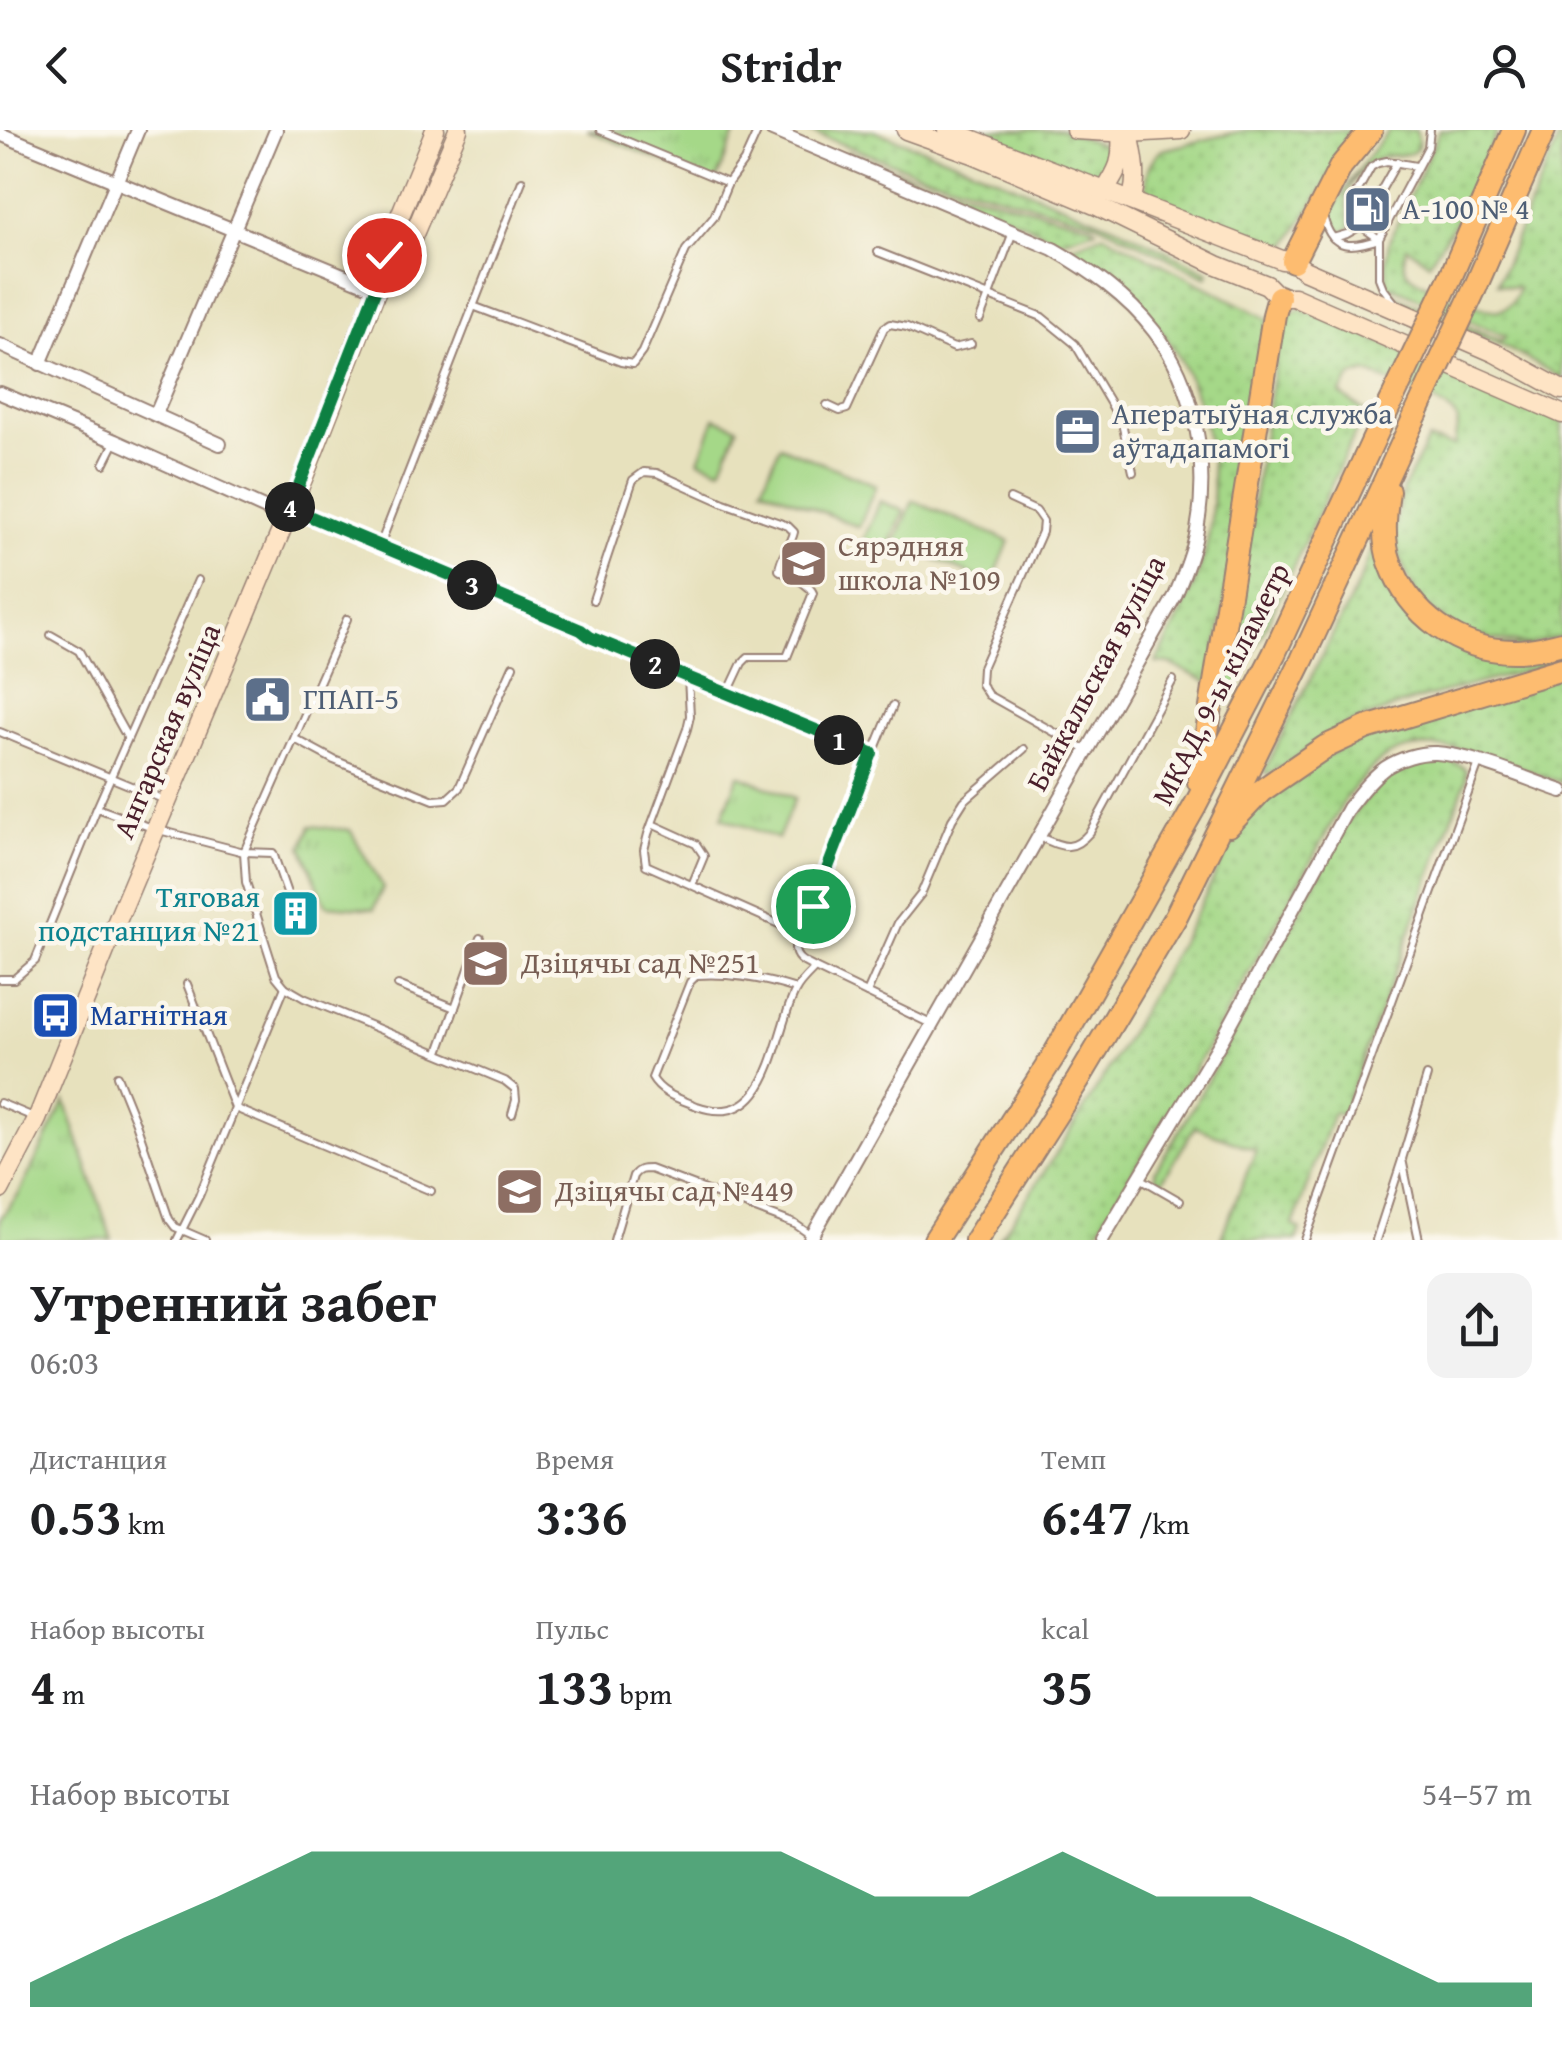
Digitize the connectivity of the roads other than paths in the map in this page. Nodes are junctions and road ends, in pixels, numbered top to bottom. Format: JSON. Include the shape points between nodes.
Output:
{"nodes":[{"id":1,"x":138,"y":130,"type":"edge"},
{"id":2,"x":276,"y":130,"type":"edge"},
{"id":3,"x":435,"y":130,"type":"edge"},
{"id":4,"x":458,"y":130,"type":"edge"},
{"id":5,"x":600,"y":130,"type":"edge"},
{"id":6,"x":758,"y":130,"type":"edge"},
{"id":7,"x":906,"y":130,"type":"edge"},
{"id":8,"x":948,"y":130,"type":"edge"},
{"id":9,"x":1076,"y":130,"type":"edge"},
{"id":10,"x":1372,"y":130,"type":"edge"},
{"id":11,"x":1430,"y":130,"type":"edge"},
{"id":12,"x":1514,"y":130,"type":"edge"},
{"id":13,"x":1544,"y":130,"type":"edge"},
{"id":14,"x":775,"y":131,"type":"edge"},
{"id":15,"x":1174,"y":131,"type":"edge"},
{"id":16,"x":1125,"y":133,"type":"junction"},
{"id":17,"x":1,"y":135,"type":"edge"},
{"id":18,"x":1397,"y":162,"type":"junction"},
{"id":19,"x":1136,"y":164,"type":"junction"},
{"id":20,"x":1416,"y":166,"type":"junction"},
{"id":21,"x":522,"y":181,"type":"dead end"},
{"id":22,"x":117,"y":182,"type":"junction"},
{"id":23,"x":728,"y":183,"type":"junction"},
{"id":24,"x":1100,"y":199,"type":"junction"},
{"id":25,"x":1131,"y":202,"type":"junction"},
{"id":26,"x":1322,"y":202,"type":"junction"},
{"id":27,"x":1361,"y":226,"type":"junction"},
{"id":28,"x":234,"y":230,"type":"junction"},
{"id":29,"x":1013,"y":232,"type":"junction"},
{"id":30,"x":1333,"y":238,"type":"junction"},
{"id":31,"x":1379,"y":239,"type":"junction"},
{"id":32,"x":878,"y":252,"type":"dead end"},
{"id":33,"x":1293,"y":264,"type":"junction"},
{"id":34,"x":376,"y":289,"type":"junction"},
{"id":35,"x":1280,"y":293,"type":"junction"},
{"id":36,"x":988,"y":294,"type":"junction"},
{"id":37,"x":473,"y":306,"type":"junction"},
{"id":38,"x":980,"y":319,"type":"dead end"},
{"id":39,"x":1429,"y":324,"type":"junction"},
{"id":40,"x":971,"y":344,"type":"dead end"},
{"id":41,"x":0,"y":345,"type":"edge"},
{"id":42,"x":40,"y":364,"type":"junction"},
{"id":43,"x":1562,"y":390,"type":"edge"},
{"id":44,"x":0,"y":393,"type":"edge"},
{"id":45,"x":827,"y":405,"type":"dead end"},
{"id":46,"x":156,"y":414,"type":"junction"},
{"id":47,"x":1562,"y":414,"type":"edge"},
{"id":48,"x":115,"y":441,"type":"junction"},
{"id":49,"x":220,"y":444,"type":"dead end"},
{"id":50,"x":1395,"y":459,"type":"junction"},
{"id":51,"x":104,"y":464,"type":"dead end"},
{"id":52,"x":1134,"y":472,"type":"dead end"},
{"id":53,"x":1010,"y":499,"type":"dead end"},
{"id":54,"x":288,"y":513,"type":"junction"},
{"id":55,"x":380,"y":545,"type":"junction"},
{"id":56,"x":198,"y":580,"type":"dead end"},
{"id":57,"x":593,"y":600,"type":"dead end"},
{"id":58,"x":347,"y":620,"type":"dead end"},
{"id":59,"x":51,"y":635,"type":"dead end"},
{"id":60,"x":1562,"y":643,"type":"edge"},
{"id":61,"x":514,"y":666,"type":"dead end"},
{"id":62,"x":1562,"y":669,"type":"edge"},
{"id":63,"x":688,"y":677,"type":"junction"},
{"id":64,"x":1173,"y":680,"type":"dead end"},
{"id":65,"x":728,"y":695,"type":"junction"},
{"id":66,"x":893,"y":706,"type":"dead end"},
{"id":67,"x":0,"y":732,"type":"edge"},
{"id":68,"x":128,"y":738,"type":"junction"},
{"id":69,"x":295,"y":739,"type":"junction"},
{"id":70,"x":1024,"y":749,"type":"dead end"},
{"id":71,"x":1087,"y":750,"type":"junction"},
{"id":72,"x":872,"y":753,"type":"junction"},
{"id":73,"x":1480,"y":763,"type":"junction"},
{"id":74,"x":111,"y":778,"type":"junction"},
{"id":75,"x":1562,"y":791,"type":"edge"},
{"id":76,"x":168,"y":801,"type":"junction"},
{"id":77,"x":1195,"y":806,"type":"junction"},
{"id":78,"x":97,"y":808,"type":"junction"},
{"id":79,"x":652,"y":824,"type":"junction"},
{"id":80,"x":156,"y":830,"type":"junction"},
{"id":81,"x":1039,"y":837,"type":"junction"},
{"id":82,"x":1213,"y":842,"type":"junction"},
{"id":83,"x":244,"y":852,"type":"junction"},
{"id":84,"x":692,"y":885,"type":"junction"},
{"id":85,"x":288,"y":896,"type":"dead end"},
{"id":86,"x":800,"y":933,"type":"junction"},
{"id":87,"x":480,"y":938,"type":"dead end"},
{"id":88,"x":815,"y":968,"type":"junction"},
{"id":89,"x":0,"y":979,"type":"edge"},
{"id":90,"x":188,"y":984,"type":"dead end"},
{"id":91,"x":398,"y":984,"type":"dead end"},
{"id":92,"x":285,"y":987,"type":"junction"},
{"id":93,"x":796,"y":988,"type":"junction"},
{"id":94,"x":867,"y":993,"type":"junction"},
{"id":95,"x":455,"y":1008,"type":"junction"},
{"id":96,"x":932,"y":1024,"type":"junction"},
{"id":97,"x":439,"y":1052,"type":"junction"},
{"id":98,"x":117,"y":1076,"type":"dead end"},
{"id":99,"x":1427,"y":1076,"type":"dead end"},
{"id":100,"x":0,"y":1104,"type":"edge"},
{"id":101,"x":235,"y":1108,"type":"junction"},
{"id":102,"x":512,"y":1114,"type":"dead end"},
{"id":103,"x":38,"y":1119,"type":"junction"},
{"id":104,"x":1402,"y":1159,"type":"junction"},
{"id":105,"x":1140,"y":1178,"type":"junction"},
{"id":106,"x":3,"y":1179,"type":"edge"},
{"id":107,"x":431,"y":1191,"type":"dead end"},
{"id":108,"x":1180,"y":1202,"type":"dead end"},
{"id":109,"x":182,"y":1230,"type":"junction"},
{"id":110,"x":811,"y":1238,"type":"edge"},
{"id":111,"x":177,"y":1240,"type":"edge"},
{"id":112,"x":205,"y":1240,"type":"edge"},
{"id":113,"x":614,"y":1240,"type":"edge"},
{"id":114,"x":934,"y":1240,"type":"edge"},
{"id":115,"x":976,"y":1240,"type":"edge"},
{"id":116,"x":1102,"y":1240,"type":"edge"},
{"id":117,"x":1304,"y":1240,"type":"edge"},
{"id":118,"x":1376,"y":1240,"type":"edge"},
{"id":119,"x":1419,"y":1240,"type":"edge"}],
"edges":[{"from":1,"to":22,"type":"street"},
{"from":2,"to":28,"type":"street"},
{"from":3,"to":34,"type":"main road","name":"Ангарская вуліца"},
{"from":4,"to":34,"type":"main road","name":"Ангарская вуліца","via":[[403,260]]},
{"from":5,"to":23,"type":"lane"},
{"from":6,"to":23,"type":"lane"},
{"from":7,"to":24,"type":"main road"},
{"from":8,"to":24,"type":"main road"},
{"from":9,"to":16,"type":"main road"},
{"from":10,"to":26,"type":"highway"},
{"from":11,"to":20,"type":"lane"},
{"from":12,"to":77,"type":"highway","name":"МКАД, 9-ы кіламетр","bridge":true,"via":[[1274,654]]},
{"from":13,"to":50,"type":"highway","name":"МКАД, 9-ы кіламетр","bridge":true},
{"from":14,"to":29,"type":"street","name":"Байкальская вуліца"},
{"from":15,"to":16,"type":"main road"},
{"from":15,"to":19,"type":"main road","via":[[1150,144]]},
{"from":16,"to":19,"type":"main road"},
{"from":16,"to":24,"type":"main road","via":[[1119,170]]},
{"from":17,"to":22,"type":"street"},
{"from":18,"to":20,"type":"lane"},
{"from":18,"to":27,"type":"lane"},
{"from":18,"to":27,"type":"lane","via":[[1371,168],[1358,191],[1352,210]]},
{"from":19,"to":25,"type":"main road"},
{"from":20,"to":31,"type":"lane"},
{"from":21,"to":37,"type":"lane"},
{"from":22,"to":28,"type":"street"},
{"from":22,"to":42,"type":"street"},
{"from":23,"to":37,"type":"lane","via":[[714,217],[686,250],[633,364]]},
{"from":24,"to":25,"type":"main road"},
{"from":24,"to":35,"type":"main road"},
{"from":25,"to":33,"type":"main road"},
{"from":26,"to":30,"type":"lane"},
{"from":26,"to":33,"type":"highway"},
{"from":27,"to":30,"type":"lane"},
{"from":27,"to":31,"type":"lane"},
{"from":28,"to":34,"type":"street"},
{"from":28,"to":46,"type":"street"},
{"from":29,"to":36,"type":"lane"},
{"from":29,"to":71,"type":"street","name":"Байкальская вуліца","via":[[1085,268],[1154,330],[1185,386],[1200,458],[1197,529],[1188,564]]},
{"from":30,"to":31,"type":"lane","via":[[1349,246]]},
{"from":31,"to":39,"type":"lane","via":[[1379,278],[1390,300]]},
{"from":32,"to":36,"type":"lane"},
{"from":33,"to":35,"type":"main road","via":[[1304,288]]},
{"from":33,"to":35,"type":"main road","via":[[1276,262],[1268,272]]},
{"from":33,"to":39,"type":"main road"},
{"from":34,"to":54,"type":"main road","name":"Ангарская вуліца"},
{"from":35,"to":47,"type":"main road"},
{"from":35,"to":77,"type":"highway"},
{"from":36,"to":38,"type":"lane"},
{"from":36,"to":52,"type":"lane","via":[[1042,316],[1075,344],[1122,423]]},
{"from":37,"to":55,"type":"lane"},
{"from":39,"to":43,"type":"main road"},
{"from":40,"to":45,"type":"lane","via":[[954,348],[890,324],[848,409]]},
{"from":41,"to":42,"type":"street"},
{"from":42,"to":46,"type":"street"},
{"from":44,"to":48,"type":"street"},
{"from":46,"to":49,"type":"street"},
{"from":48,"to":51,"type":"lane"},
{"from":48,"to":54,"type":"street"},
{"from":50,"to":60,"type":"highway","via":[[1384,516],[1389,560],[1420,611],[1440,629],[1482,648],[1520,652]]},
{"from":50,"to":82,"type":"highway","name":"МКАД, 9-ы кіламетр"},
{"from":53,"to":71,"type":"lane","via":[[1036,511],[1042,532],[982,668],[981,684],[988,695]]},
{"from":54,"to":55,"type":"lane"},
{"from":54,"to":76,"type":"main road","name":"Ангарская вуліца"},
{"from":55,"to":63,"type":"lane"},
{"from":56,"to":68,"type":"lane"},
{"from":57,"to":65,"type":"lane","via":[[633,480],[644,472],[788,526],[794,532],[779,570],[813,592],[787,657],[748,657]]},
{"from":58,"to":69,"type":"lane"},
{"from":59,"to":68,"type":"lane","via":[[79,651]]},
{"from":61,"to":69,"type":"lane","via":[[459,788],[447,799],[434,800]]},
{"from":62,"to":82,"type":"highway","via":[[1384,722],[1325,747],[1261,791]]},
{"from":63,"to":65,"type":"lane"},
{"from":63,"to":79,"type":"lane","via":[[687,729]]},
{"from":64,"to":81,"type":"lane","via":[[1082,842],[1068,847]]},
{"from":65,"to":72,"type":"lane"},
{"from":66,"to":72,"type":"lane"},
{"from":67,"to":74,"type":"lane"},
{"from":68,"to":74,"type":"lane"},
{"from":69,"to":83,"type":"lane"},
{"from":70,"to":94,"type":"lane","via":[[964,801]]},
{"from":71,"to":81,"type":"street","name":"Байкальская вуліца"},
{"from":72,"to":86,"type":"lane"},
{"from":73,"to":75,"type":"street"},
{"from":73,"to":105,"type":"street","via":[[1426,753],[1368,782]]},
{"from":73,"to":117,"type":"lane"},
{"from":74,"to":76,"type":"lane"},
{"from":74,"to":78,"type":"lane"},
{"from":76,"to":80,"type":"main road","name":"Ангарская вуліца"},
{"from":77,"to":114,"type":"highway","name":"МКАД, 9-ы кіламетр","via":[[1053,1057]]},
{"from":78,"to":80,"type":"lane"},
{"from":78,"to":89,"type":"lane","via":[[35,961],[14,979]]},
{"from":79,"to":84,"type":"lane","via":[[646,865]]},
{"from":79,"to":84,"type":"lane","via":[[696,844],[704,856]]},
{"from":80,"to":83,"type":"lane"},
{"from":80,"to":103,"type":"main road","name":"Ангарская вуліца"},
{"from":81,"to":96,"type":"street","name":"Байкальская вуліца"},
{"from":82,"to":115,"type":"highway","name":"МКАД, 9-ы кіламетр","via":[[1176,916]]},
{"from":83,"to":85,"type":"lane","via":[[273,853]]},
{"from":83,"to":92,"type":"lane","via":[[246,882]]},
{"from":84,"to":86,"type":"lane"},
{"from":86,"to":88,"type":"lane","via":[[796,953]]},
{"from":87,"to":95,"type":"lane"},
{"from":88,"to":93,"type":"lane"},
{"from":88,"to":94,"type":"lane"},
{"from":90,"to":101,"type":"lane"},
{"from":91,"to":95,"type":"lane"},
{"from":92,"to":97,"type":"lane"},
{"from":92,"to":101,"type":"lane"},
{"from":93,"to":93,"type":"lane","via":[[697,974],[652,1078],[658,1089],[702,1108],[729,1110],[748,1101],[763,1083]]},
{"from":94,"to":96,"type":"lane"},
{"from":95,"to":97,"type":"lane"},
{"from":96,"to":110,"type":"street","name":"Байкальская вуліца"},
{"from":97,"to":102,"type":"lane","via":[[515,1089]]},
{"from":98,"to":109,"type":"lane","via":[[169,1219]]},
{"from":99,"to":104,"type":"lane"},
{"from":100,"to":103,"type":"lane"},
{"from":101,"to":107,"type":"lane"},
{"from":101,"to":109,"type":"lane"},
{"from":103,"to":106,"type":"main road","name":"Ангарская вуліца"},
{"from":104,"to":118,"type":"lane"},
{"from":104,"to":119,"type":"lane"},
{"from":105,"to":108,"type":"lane"},
{"from":105,"to":116,"type":"street"},
{"from":109,"to":111,"type":"lane"},
{"from":109,"to":112,"type":"lane"},
{"from":110,"to":113,"type":"lane","via":[[795,1224],[643,1168],[633,1176]]}]}
